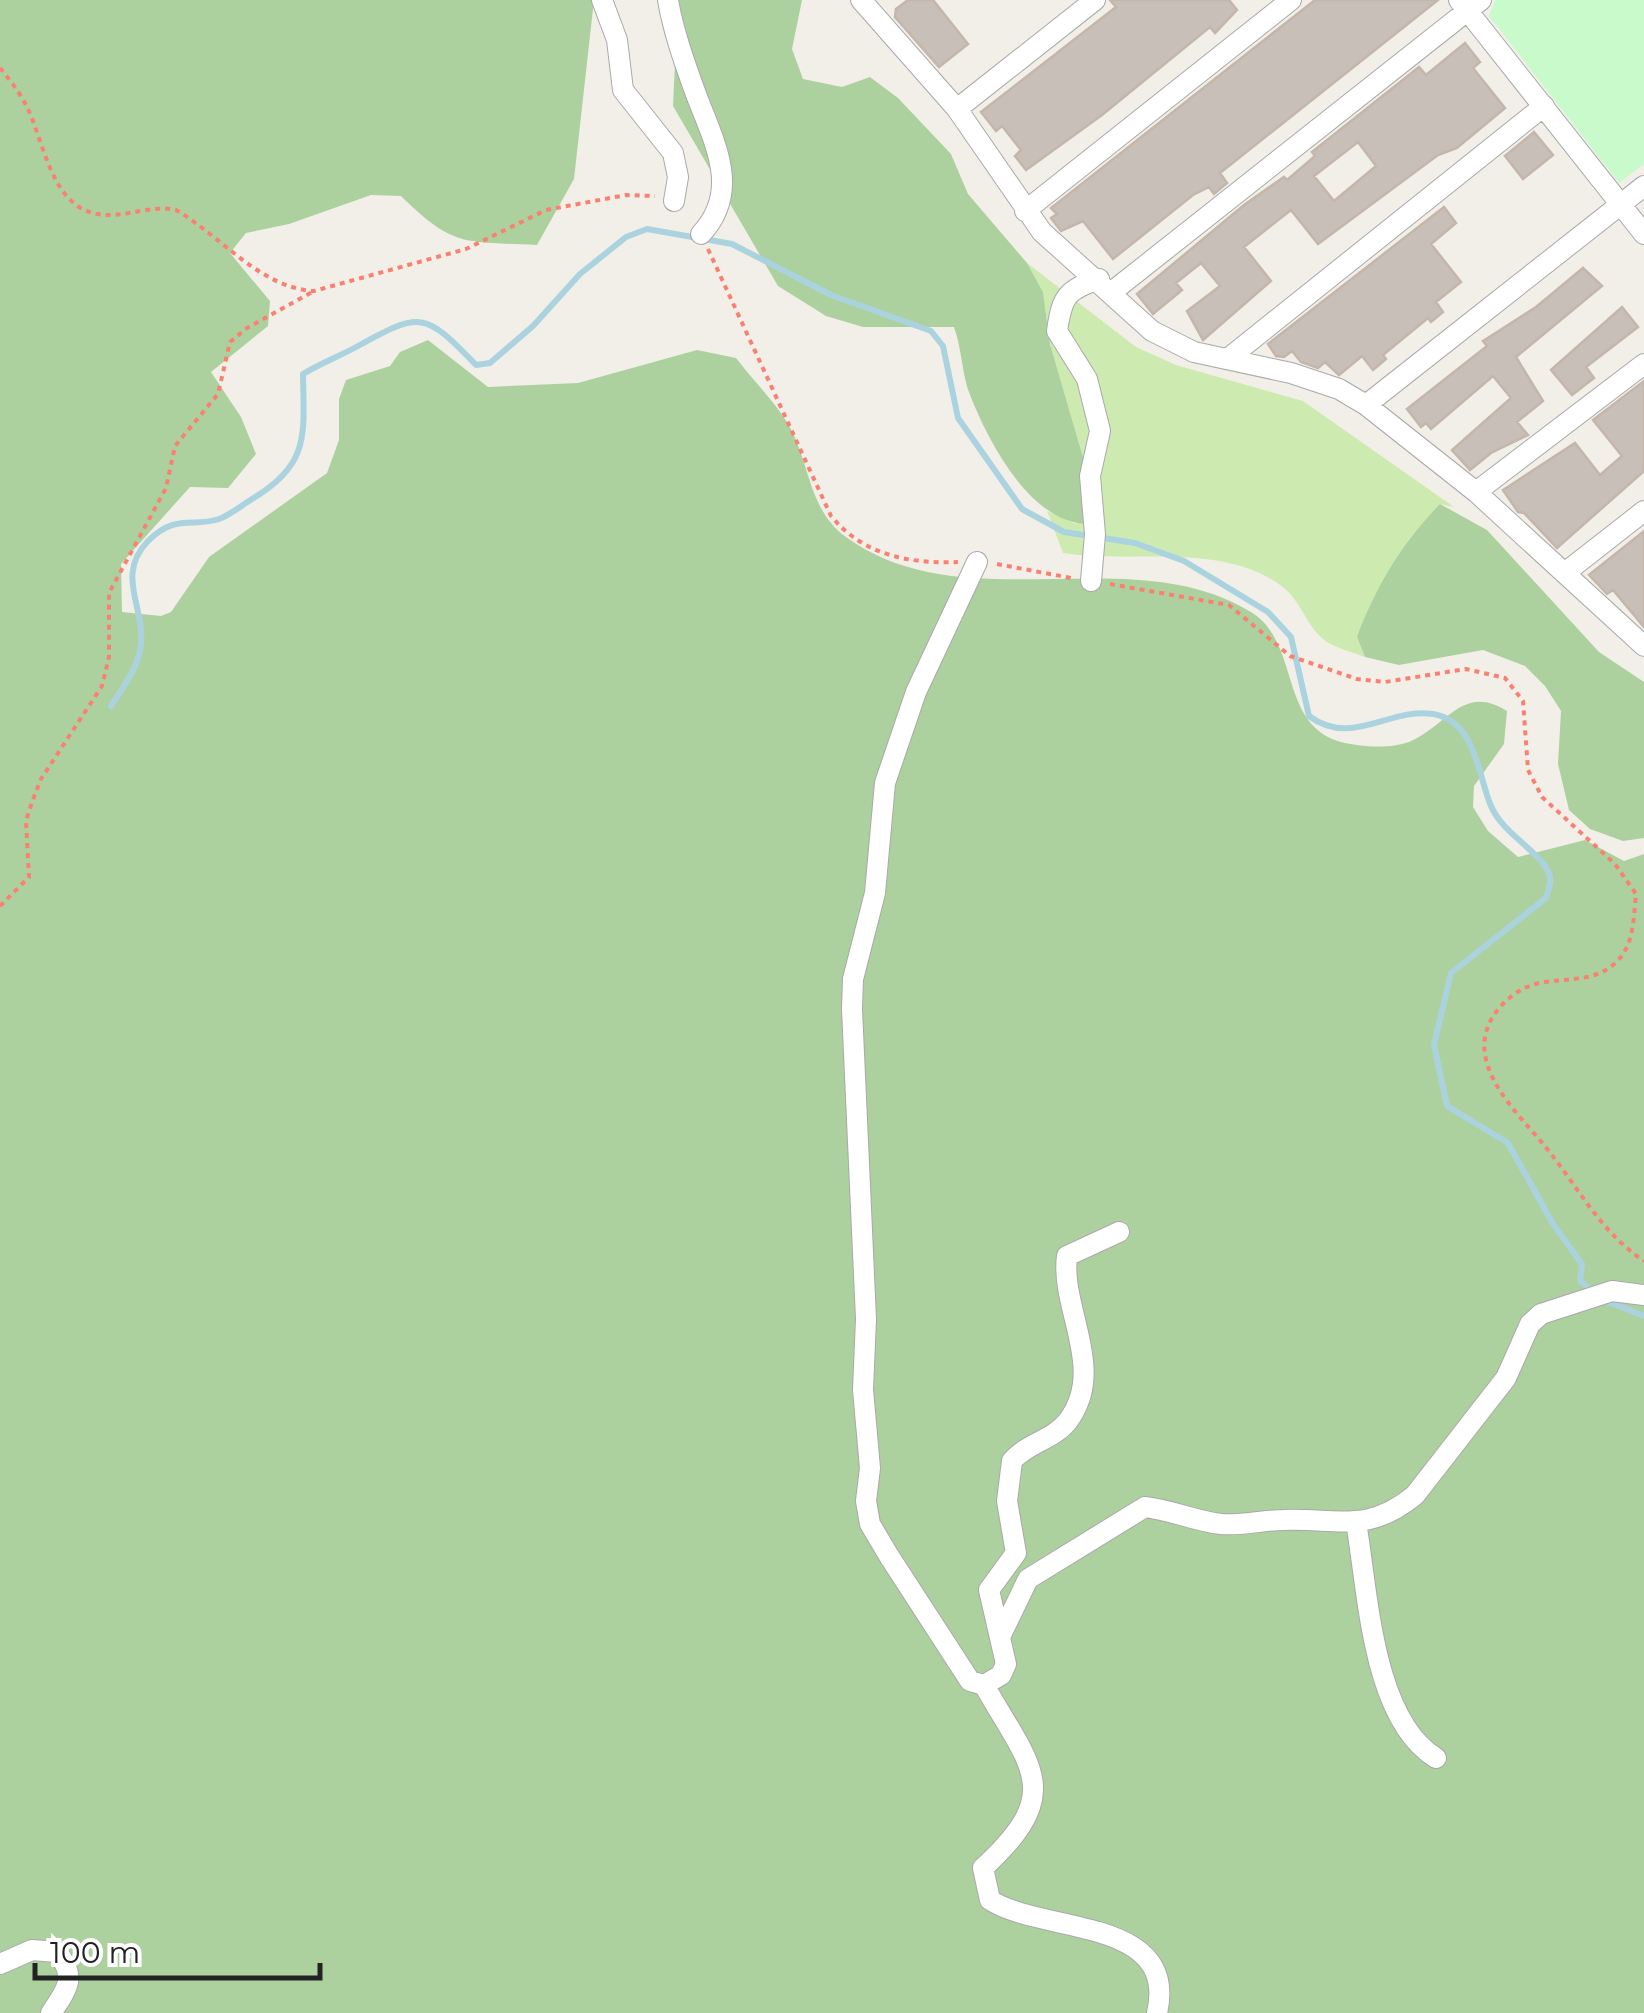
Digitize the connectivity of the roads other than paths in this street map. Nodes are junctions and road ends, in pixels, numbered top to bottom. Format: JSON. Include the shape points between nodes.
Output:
{"nodes":[{"id":1,"x":602,"y":0,"type":"edge"},
{"id":2,"x":668,"y":0,"type":"edge"},
{"id":3,"x":1095,"y":0,"type":"edge"},
{"id":4,"x":1291,"y":0,"type":"edge"},
{"id":5,"x":872,"y":4,"type":"edge"},
{"id":6,"x":1469,"y":4,"type":"edge"},
{"id":7,"x":1544,"y":106,"type":"junction"},
{"id":8,"x":957,"y":110,"type":"junction"},
{"id":9,"x":1644,"y":186,"type":"edge"},
{"id":10,"x":674,"y":202,"type":"dead end"},
{"id":11,"x":1621,"y":204,"type":"junction"},
{"id":12,"x":1025,"y":211,"type":"junction"},
{"id":13,"x":700,"y":234,"type":"dead end"},
{"id":14,"x":1644,"y":234,"type":"edge"},
{"id":15,"x":1106,"y":285,"type":"junction"},
{"id":16,"x":1230,"y":357,"type":"junction"},
{"id":17,"x":1644,"y":364,"type":"edge"},
{"id":18,"x":1366,"y":404,"type":"junction"},
{"id":19,"x":1476,"y":492,"type":"junction"},
{"id":20,"x":1644,"y":511,"type":"edge"},
{"id":21,"x":977,"y":562,"type":"dead end"},
{"id":22,"x":1566,"y":572,"type":"junction"},
{"id":23,"x":1091,"y":581,"type":"dead end"},
{"id":24,"x":1644,"y":646,"type":"edge"},
{"id":25,"x":1120,"y":1232,"type":"dead end"},
{"id":26,"x":1644,"y":1295,"type":"edge"},
{"id":27,"x":1356,"y":1522,"type":"junction"},
{"id":28,"x":1001,"y":1635,"type":"junction"},
{"id":29,"x":984,"y":1685,"type":"junction"},
{"id":30,"x":1436,"y":1758,"type":"dead end"},
{"id":31,"x":0,"y":1964,"type":"edge"},
{"id":32,"x":51,"y":2013,"type":"edge"},
{"id":33,"x":1157,"y":2013,"type":"edge"}],
"edges":[{"from":1,"to":10,"type":"street","via":[[618,40],[624,90],[673,152]]},
{"from":2,"to":13,"type":"street","via":[[723,177],[718,212]]},
{"from":3,"to":8,"type":"street"},
{"from":4,"to":12,"type":"street"},
{"from":5,"to":8,"type":"street"},
{"from":6,"to":7,"type":"street"},
{"from":6,"to":15,"type":"street"},
{"from":7,"to":11,"type":"street"},
{"from":7,"to":16,"type":"street"},
{"from":8,"to":12,"type":"street"},
{"from":9,"to":11,"type":"street"},
{"from":11,"to":14,"type":"street"},
{"from":11,"to":18,"type":"street"},
{"from":12,"to":15,"type":"street"},
{"from":15,"to":16,"type":"street","via":[[1152,331],[1194,352]]},
{"from":15,"to":23,"type":"street","via":[[1072,288],[1062,300],[1057,331],[1086,379],[1100,430],[1090,476]]},
{"from":16,"to":18,"type":"street","via":[[1339,389]]},
{"from":17,"to":19,"type":"street"},
{"from":18,"to":19,"type":"street"},
{"from":19,"to":22,"type":"street"},
{"from":20,"to":22,"type":"street"},
{"from":21,"to":29,"type":"street","via":[[916,692],[885,782],[875,894],[852,1009],[870,1524],[970,1681]]},
{"from":22,"to":24,"type":"street"},
{"from":25,"to":28,"type":"street","via":[[1067,1256],[1067,1288],[1084,1344],[1078,1399],[1061,1428],[1012,1461],[1007,1501],[1016,1553],[988,1590]]},
{"from":26,"to":27,"type":"street","via":[[1612,1291],[1541,1314],[1506,1378],[1415,1495],[1375,1520]]},
{"from":27,"to":28,"type":"street","via":[[1223,1524],[1145,1507],[1028,1578]]},
{"from":27,"to":30,"type":"street","via":[[1386,1683],[1407,1734]]},
{"from":28,"to":29,"type":"street","via":[[1006,1664]]},
{"from":29,"to":33,"type":"street","via":[[1031,1768],[1035,1792],[1030,1815],[984,1868],[990,1900],[1117,1938],[1147,1957],[1159,1976]]},
{"from":31,"to":32,"type":"street","via":[[32,1950],[57,1952],[71,1974],[70,1986]]}]}
